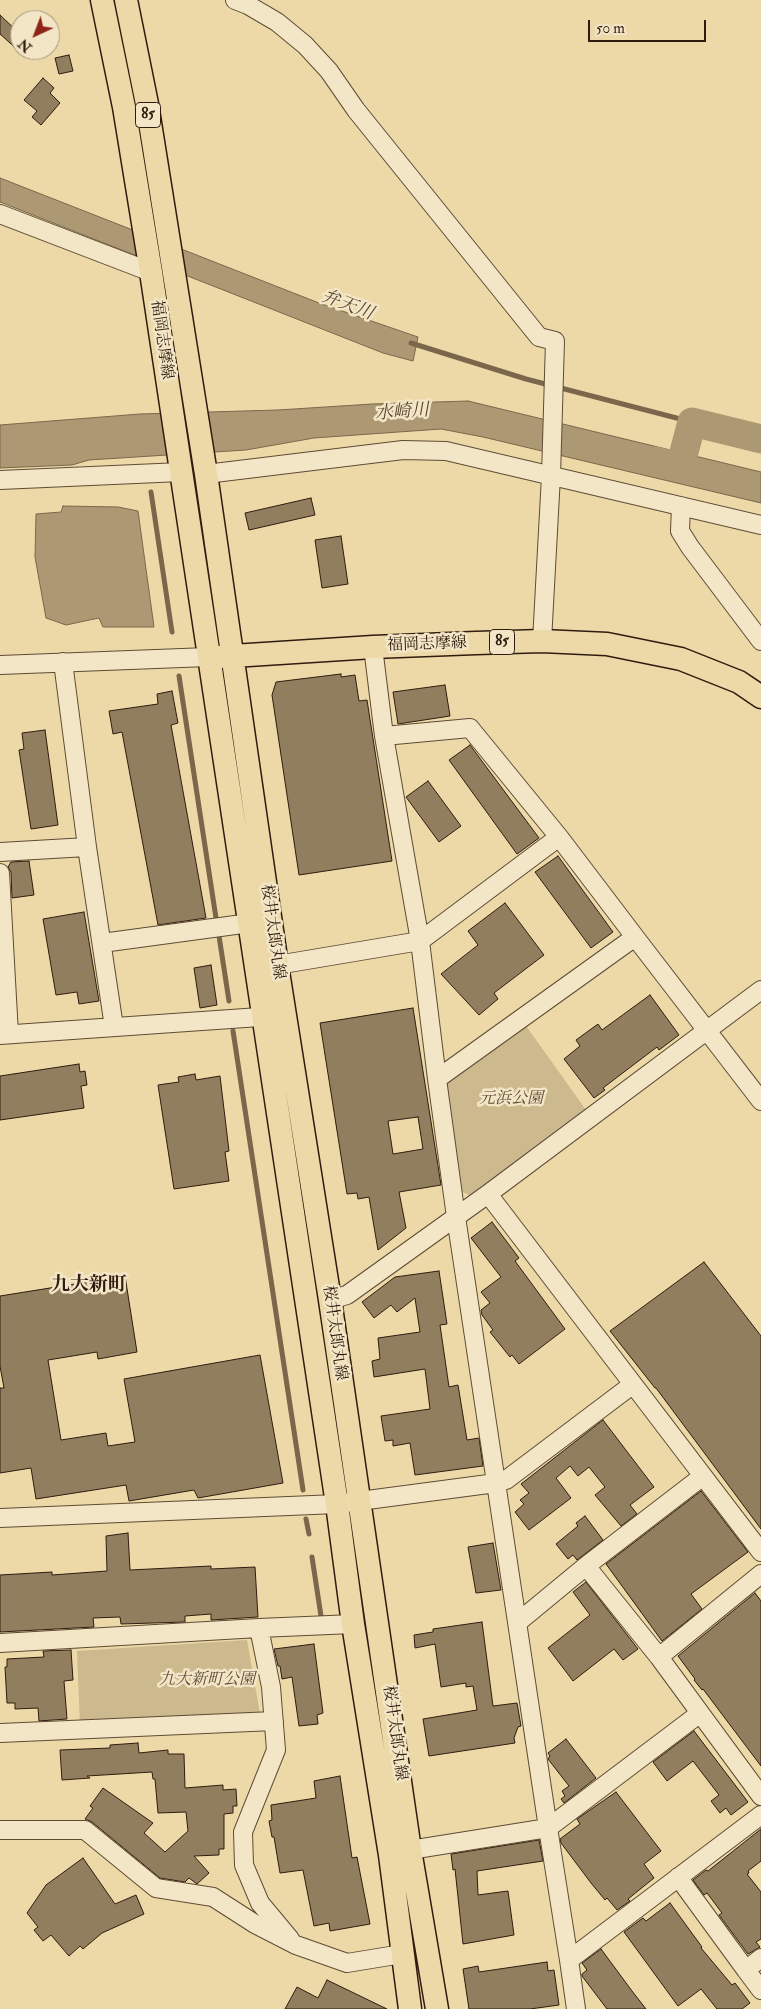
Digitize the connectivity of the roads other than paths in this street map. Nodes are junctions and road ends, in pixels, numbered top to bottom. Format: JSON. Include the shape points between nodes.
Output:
{"nodes":[{"id":1,"x":102,"y":0,"type":"edge"},
{"id":2,"x":126,"y":0,"type":"edge"},
{"id":3,"x":244,"y":2,"type":"edge"},
{"id":4,"x":0,"y":214,"type":"edge"},
{"id":5,"x":150,"y":269,"type":"junction"},
{"id":6,"x":180,"y":468,"type":"junction"},
{"id":7,"x":205,"y":468,"type":"junction"},
{"id":8,"x":551,"y":476,"type":"junction"},
{"id":9,"x":0,"y":480,"type":"edge"},
{"id":10,"x":681,"y":506,"type":"junction"},
{"id":11,"x":761,"y":525,"type":"edge"},
{"id":12,"x":761,"y":640,"type":"edge"},
{"id":13,"x":542,"y":641,"type":"junction"},
{"id":14,"x":373,"y":647,"type":"junction"},
{"id":15,"x":232,"y":656,"type":"junction"},
{"id":16,"x":208,"y":657,"type":"junction"},
{"id":17,"x":63,"y":662,"type":"junction"},
{"id":18,"x":0,"y":665,"type":"edge"},
{"id":19,"x":761,"y":697,"type":"edge"},
{"id":20,"x":384,"y":736,"type":"junction"},
{"id":21,"x":559,"y":837,"type":"junction"},
{"id":22,"x":87,"y":847,"type":"junction"},
{"id":23,"x":0,"y":852,"type":"edge"},
{"id":24,"x":0,"y":874,"type":"edge"},
{"id":25,"x":250,"y":923,"type":"junction"},
{"id":26,"x":635,"y":937,"type":"junction"},
{"id":27,"x":420,"y":941,"type":"junction"},
{"id":28,"x":102,"y":943,"type":"junction"},
{"id":29,"x":277,"y":965,"type":"junction"},
{"id":30,"x":761,"y":990,"type":"edge"},
{"id":31,"x":274,"y":1016,"type":"junction"},
{"id":32,"x":114,"y":1027,"type":"junction"},
{"id":33,"x":707,"y":1030,"type":"junction"},
{"id":34,"x":4,"y":1035,"type":"edge"},
{"id":35,"x":438,"y":1079,"type":"junction"},
{"id":36,"x":761,"y":1101,"type":"edge"},
{"id":37,"x":488,"y":1194,"type":"junction"},
{"id":38,"x":456,"y":1216,"type":"junction"},
{"id":39,"x":330,"y":1300,"type":"junction"},
{"id":40,"x":632,"y":1384,"type":"junction"},
{"id":41,"x":703,"y":1476,"type":"junction"},
{"id":42,"x":496,"y":1483,"type":"junction"},
{"id":43,"x":360,"y":1502,"type":"junction"},
{"id":44,"x":337,"y":1504,"type":"junction"},
{"id":45,"x":0,"y":1518,"type":"edge"},
{"id":46,"x":761,"y":1552,"type":"edge"},
{"id":47,"x":586,"y":1566,"type":"junction"},
{"id":48,"x":761,"y":1574,"type":"edge"},
{"id":49,"x":518,"y":1623,"type":"junction"},
{"id":50,"x":353,"y":1624,"type":"junction"},
{"id":51,"x":259,"y":1628,"type":"junction"},
{"id":52,"x":0,"y":1643,"type":"edge"},
{"id":53,"x":659,"y":1657,"type":"junction"},
{"id":54,"x":699,"y":1714,"type":"junction"},
{"id":55,"x":274,"y":1722,"type":"junction"},
{"id":56,"x":0,"y":1733,"type":"edge"},
{"id":57,"x":761,"y":1796,"type":"edge"},
{"id":58,"x":761,"y":1815,"type":"edge"},
{"id":59,"x":548,"y":1828,"type":"junction"},
{"id":60,"x":0,"y":1830,"type":"edge"},
{"id":61,"x":410,"y":1850,"type":"junction"},
{"id":62,"x":678,"y":1877,"type":"junction"},
{"id":63,"x":296,"y":1945,"type":"junction"},
{"id":64,"x":402,"y":1954,"type":"junction"},
{"id":65,"x":761,"y":1958,"type":"edge"},
{"id":66,"x":569,"y":1960,"type":"junction"},
{"id":67,"x":746,"y":1970,"type":"junction"},
{"id":68,"x":761,"y":1990,"type":"edge"},
{"id":69,"x":410,"y":2009,"type":"edge"},
{"id":70,"x":437,"y":2009,"type":"edge"},
{"id":71,"x":576,"y":2009,"type":"edge"}],
"edges":[{"from":1,"to":5,"type":"main road","name":"福岡志摩線","number":"85","via":[[124,107]]},
{"from":2,"to":7,"type":"main road","name":"福岡志摩線","number":"85","via":[[147,104]]},
{"from":3,"to":8,"type":"street","via":[[278,22],[329,71],[356,110],[539,338],[554,342]]},
{"from":4,"to":5,"type":"street"},
{"from":5,"to":6,"type":"main road","name":"福岡志摩線","number":"85"},
{"from":6,"to":9,"type":"street"},
{"from":6,"to":16,"type":"main road","name":"福岡志摩線","number":"85"},
{"from":7,"to":8,"type":"street","via":[[403,450],[446,452]]},
{"from":7,"to":15,"type":"main road","name":"福岡志摩線","number":"85"},
{"from":8,"to":10,"type":"street"},
{"from":8,"to":13,"type":"street"},
{"from":10,"to":11,"type":"street"},
{"from":10,"to":12,"type":"street","via":[[680,531]]},
{"from":13,"to":14,"type":"main road","name":"福岡志摩線","number":"85"},
{"from":13,"to":19,"type":"main road","name":"福岡志摩線","number":"85","via":[[607,644],[681,659],[739,682]]},
{"from":14,"to":15,"type":"main road","name":"福岡志摩線","number":"85"},
{"from":14,"to":20,"type":"street"},
{"from":15,"to":16,"type":"main road","name":"福岡志摩線","number":"85"},
{"from":15,"to":29,"type":"main road","name":"桜井太郎丸線"},
{"from":16,"to":17,"type":"street"},
{"from":16,"to":25,"type":"main road","name":"桜井太郎丸線"},
{"from":17,"to":18,"type":"street"},
{"from":17,"to":22,"type":"street"},
{"from":20,"to":21,"type":"street","via":[[470,728]]},
{"from":20,"to":27,"type":"street"},
{"from":21,"to":26,"type":"street"},
{"from":21,"to":27,"type":"street"},
{"from":22,"to":23,"type":"street"},
{"from":22,"to":28,"type":"street"},
{"from":24,"to":34,"type":"street"},
{"from":25,"to":28,"type":"street"},
{"from":25,"to":31,"type":"main road","name":"桜井太郎丸線"},
{"from":26,"to":33,"type":"street"},
{"from":26,"to":35,"type":"street"},
{"from":27,"to":29,"type":"street"},
{"from":27,"to":35,"type":"street"},
{"from":28,"to":32,"type":"street"},
{"from":29,"to":31,"type":"main road","name":"桜井太郎丸線"},
{"from":30,"to":33,"type":"street"},
{"from":31,"to":32,"type":"street"},
{"from":31,"to":39,"type":"main road","name":"桜井太郎丸線"},
{"from":31,"to":44,"type":"main road","name":"桜井太郎丸線"},
{"from":32,"to":34,"type":"street"},
{"from":33,"to":36,"type":"street"},
{"from":33,"to":37,"type":"street"},
{"from":35,"to":38,"type":"street"},
{"from":37,"to":38,"type":"street"},
{"from":37,"to":40,"type":"street"},
{"from":38,"to":39,"type":"street","via":[[347,1295]]},
{"from":38,"to":42,"type":"street"},
{"from":39,"to":43,"type":"main road","name":"桜井太郎丸線"},
{"from":40,"to":41,"type":"street"},
{"from":40,"to":42,"type":"street","via":[[506,1480]]},
{"from":41,"to":46,"type":"street"},
{"from":41,"to":47,"type":"street"},
{"from":42,"to":43,"type":"street"},
{"from":42,"to":49,"type":"street"},
{"from":43,"to":44,"type":"street"},
{"from":43,"to":61,"type":"main road","name":"桜井太郎丸線"},
{"from":44,"to":45,"type":"street"},
{"from":44,"to":50,"type":"main road","name":"桜井太郎丸線"},
{"from":47,"to":49,"type":"street"},
{"from":47,"to":53,"type":"street"},
{"from":48,"to":53,"type":"street"},
{"from":49,"to":59,"type":"street"},
{"from":50,"to":51,"type":"street"},
{"from":50,"to":64,"type":"main road","name":"桜井太郎丸線","via":[[390,1855]]},
{"from":51,"to":52,"type":"street"},
{"from":51,"to":55,"type":"street","via":[[272,1687]]},
{"from":53,"to":54,"type":"street"},
{"from":54,"to":57,"type":"street"},
{"from":54,"to":59,"type":"street"},
{"from":55,"to":56,"type":"street"},
{"from":55,"to":63,"type":"street","via":[[276,1750],[243,1832],[244,1865],[260,1903]]},
{"from":58,"to":62,"type":"street"},
{"from":59,"to":61,"type":"street"},
{"from":59,"to":66,"type":"street"},
{"from":60,"to":63,"type":"street","via":[[85,1830],[156,1888],[213,1897]]},
{"from":61,"to":70,"type":"main road","name":"桜井太郎丸線"},
{"from":62,"to":66,"type":"street"},
{"from":62,"to":67,"type":"street"},
{"from":63,"to":64,"type":"street","via":[[347,1963]]},
{"from":64,"to":69,"type":"main road","name":"桜井太郎丸線"},
{"from":65,"to":67,"type":"street"},
{"from":66,"to":71,"type":"street"},
{"from":67,"to":68,"type":"street"}]}
